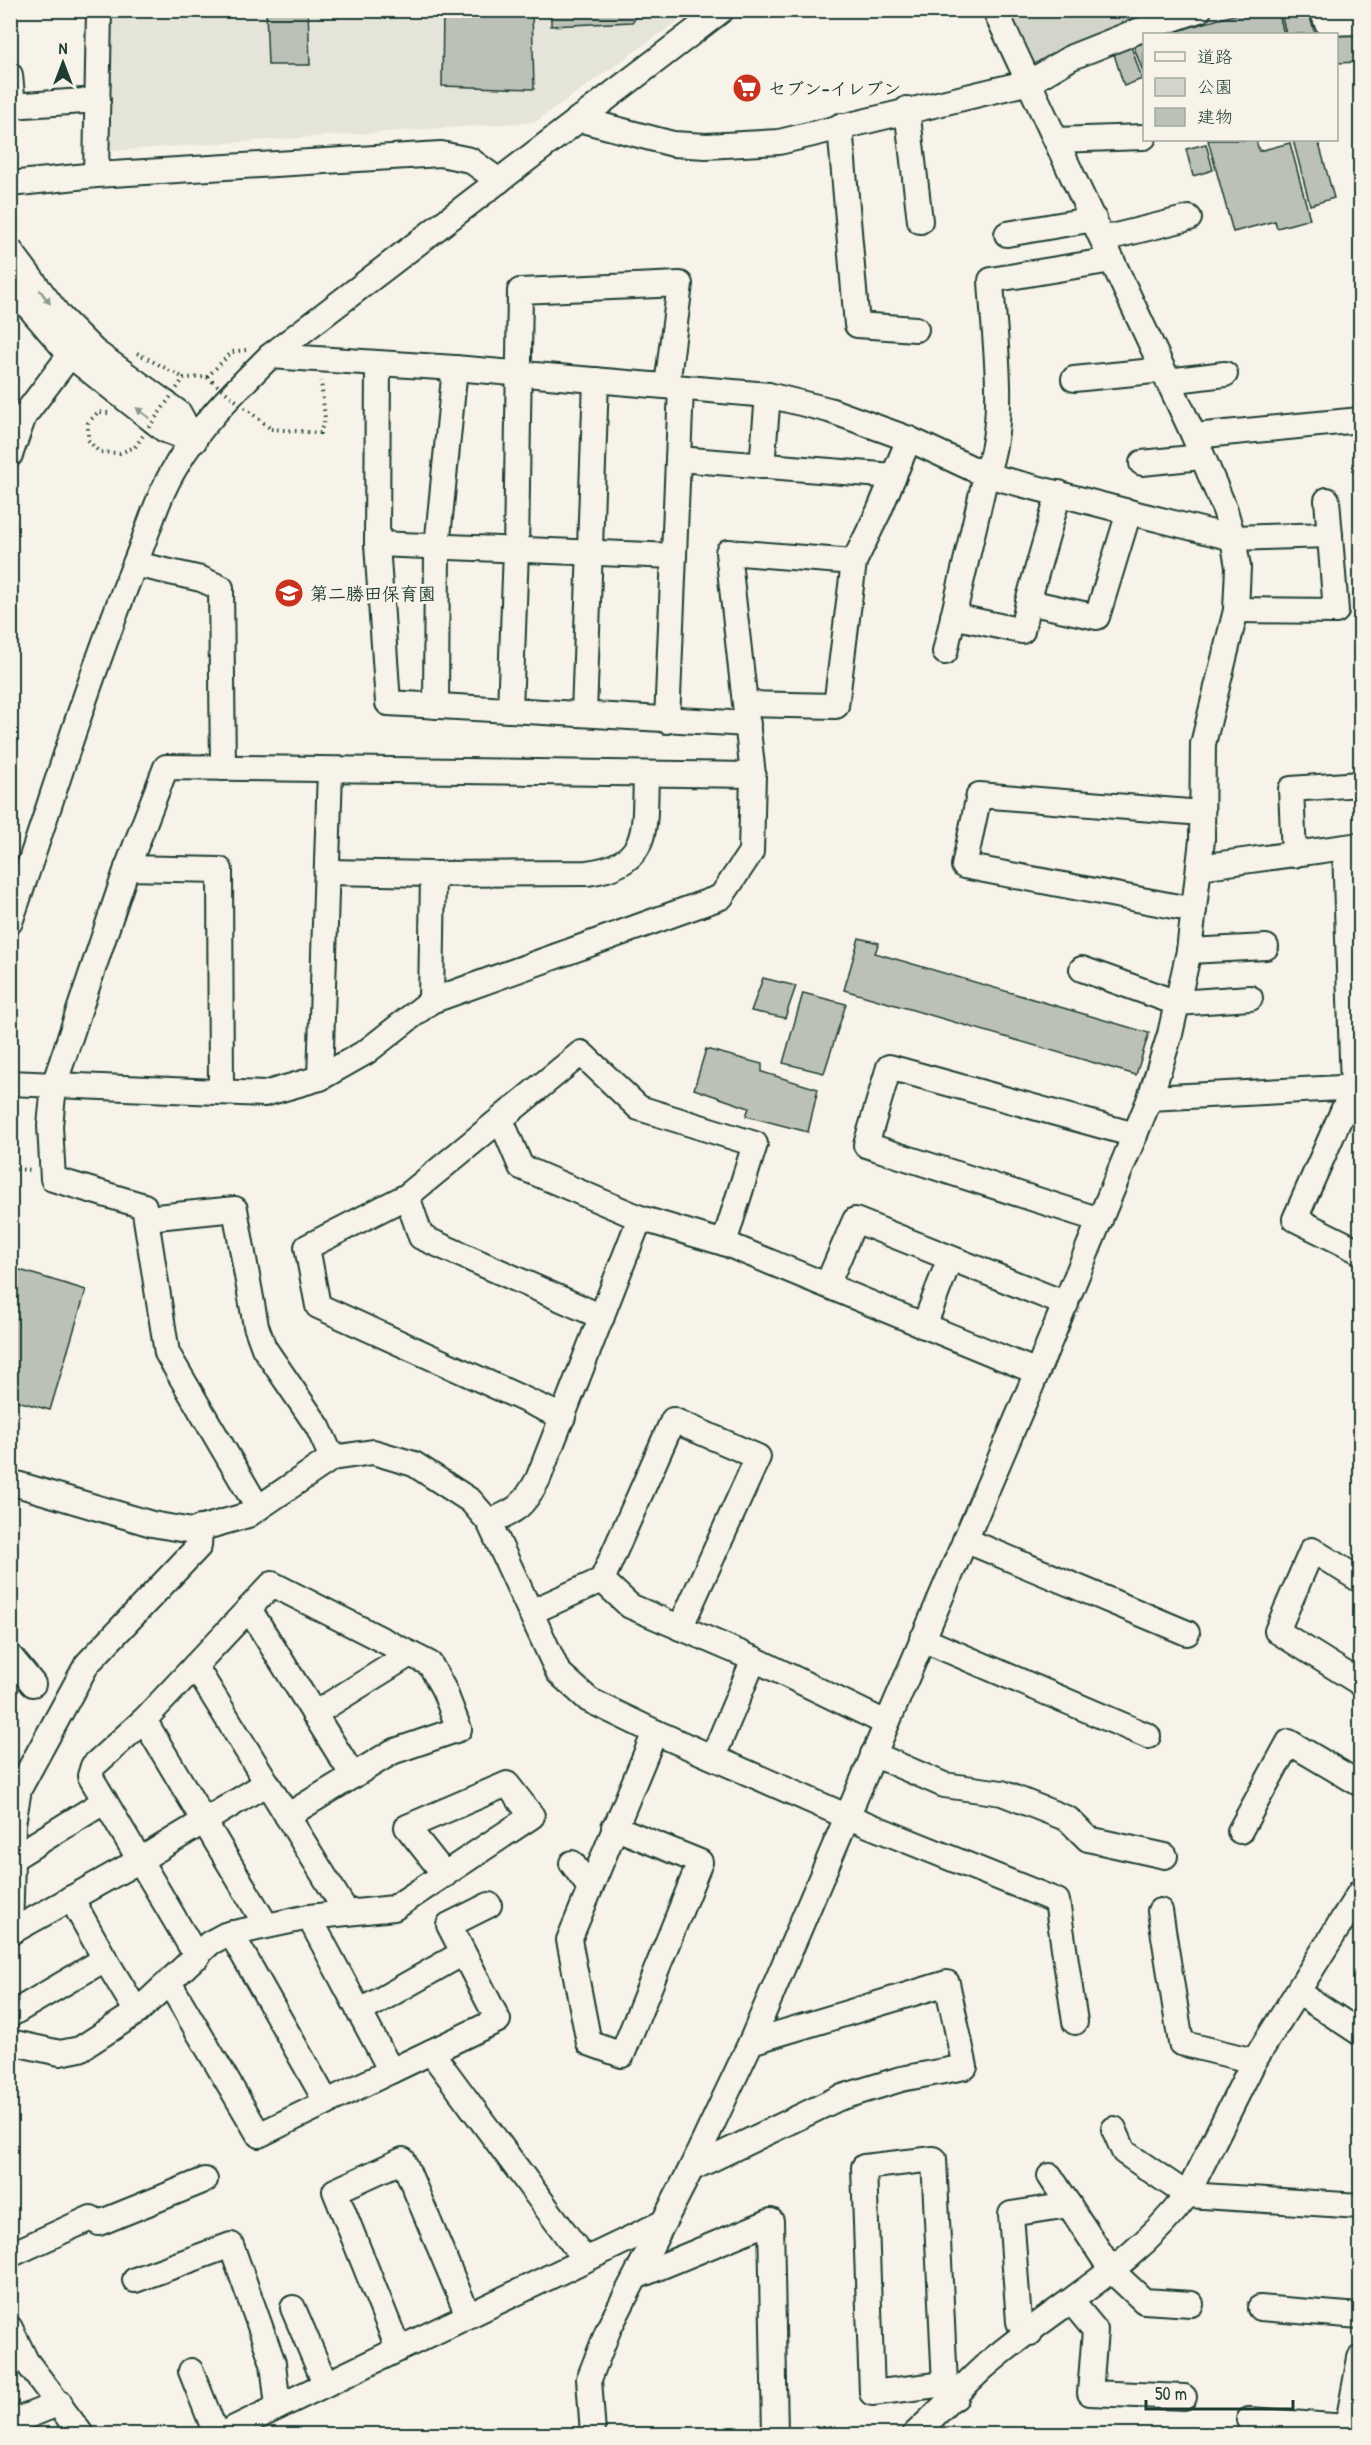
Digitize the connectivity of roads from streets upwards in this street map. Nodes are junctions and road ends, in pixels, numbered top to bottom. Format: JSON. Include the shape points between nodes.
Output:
{"nodes":[{"id":1,"x":99,"y":10,"type":"edge"},
{"id":2,"x":722,"y":10,"type":"edge"},
{"id":3,"x":994,"y":10,"type":"edge"},
{"id":4,"x":1200,"y":10,"type":"edge"},
{"id":5,"x":1322,"y":10,"type":"edge"},
{"id":6,"x":1360,"y":22,"type":"edge"},
{"id":7,"x":10,"y":75,"type":"edge"},
{"id":8,"x":1030,"y":82,"type":"junction"},
{"id":9,"x":98,"y":100,"type":"junction"},
{"id":10,"x":12,"y":106,"type":"edge"},
{"id":11,"x":907,"y":109,"type":"junction"},
{"id":12,"x":578,"y":119,"type":"junction"},
{"id":13,"x":840,"y":126,"type":"junction"},
{"id":14,"x":1143,"y":137,"type":"edge"},
{"id":15,"x":1056,"y":140,"type":"junction"},
{"id":16,"x":96,"y":175,"type":"junction"},
{"id":17,"x":499,"y":181,"type":"junction"},
{"id":18,"x":10,"y":184,"type":"edge"},
{"id":19,"x":1189,"y":218,"type":"dead end"},
{"id":20,"x":920,"y":221,"type":"dead end"},
{"id":21,"x":1007,"y":234,"type":"dead end"},
{"id":22,"x":1103,"y":240,"type":"junction"},
{"id":23,"x":10,"y":250,"type":"edge"},
{"id":24,"x":10,"y":285,"type":"edge"},
{"id":25,"x":916,"y":328,"type":"dead end"},
{"id":26,"x":259,"y":353,"type":"junction"},
{"id":27,"x":70,"y":355,"type":"junction"},
{"id":28,"x":378,"y":364,"type":"junction"},
{"id":29,"x":454,"y":368,"type":"junction"},
{"id":30,"x":1225,"y":374,"type":"dead end"},
{"id":31,"x":520,"y":375,"type":"junction"},
{"id":32,"x":1165,"y":376,"type":"junction"},
{"id":33,"x":1074,"y":379,"type":"dead end"},
{"id":34,"x":596,"y":380,"type":"junction"},
{"id":35,"x":674,"y":386,"type":"junction"},
{"id":36,"x":768,"y":395,"type":"junction"},
{"id":37,"x":17,"y":410,"type":"edge"},
{"id":38,"x":1360,"y":420,"type":"edge"},
{"id":39,"x":909,"y":439,"type":"junction"},
{"id":40,"x":194,"y":441,"type":"junction"},
{"id":41,"x":1198,"y":447,"type":"junction"},
{"id":42,"x":10,"y":455,"type":"edge"},
{"id":43,"x":678,"y":459,"type":"junction"},
{"id":44,"x":1142,"y":464,"type":"dead end"},
{"id":45,"x":762,"y":466,"type":"junction"},
{"id":46,"x":986,"y":475,"type":"junction"},
{"id":47,"x":894,"y":476,"type":"junction"},
{"id":48,"x":1059,"y":494,"type":"junction"},
{"id":49,"x":1327,"y":500,"type":"dead end"},
{"id":50,"x":1129,"y":512,"type":"junction"},
{"id":51,"x":1330,"y":534,"type":"junction"},
{"id":52,"x":1233,"y":538,"type":"junction"},
{"id":53,"x":377,"y":544,"type":"junction"},
{"id":54,"x":437,"y":547,"type":"junction"},
{"id":55,"x":516,"y":550,"type":"junction"},
{"id":56,"x":590,"y":552,"type":"junction"},
{"id":57,"x":674,"y":556,"type":"junction"},
{"id":58,"x":854,"y":562,"type":"junction"},
{"id":59,"x":135,"y":564,"type":"junction"},
{"id":60,"x":1028,"y":602,"type":"junction"},
{"id":61,"x":1236,"y":610,"type":"junction"},
{"id":62,"x":953,"y":616,"type":"junction"},
{"id":63,"x":945,"y":652,"type":"dead end"},
{"id":64,"x":436,"y":706,"type":"junction"},
{"id":65,"x":510,"y":710,"type":"junction"},
{"id":66,"x":584,"y":714,"type":"junction"},
{"id":67,"x":747,"y":714,"type":"junction"},
{"id":68,"x":667,"y":721,"type":"junction"},
{"id":69,"x":223,"y":768,"type":"junction"},
{"id":70,"x":330,"y":770,"type":"junction"},
{"id":71,"x":646,"y":775,"type":"junction"},
{"id":72,"x":753,"y":775,"type":"junction"},
{"id":73,"x":1360,"y":784,"type":"edge"},
{"id":74,"x":1202,"y":813,"type":"junction"},
{"id":75,"x":1353,"y":846,"type":"edge"},
{"id":76,"x":1294,"y":855,"type":"junction"},
{"id":77,"x":1199,"y":867,"type":"junction"},
{"id":78,"x":127,"y":868,"type":"junction"},
{"id":79,"x":327,"y":872,"type":"junction"},
{"id":80,"x":432,"y":874,"type":"junction"},
{"id":81,"x":1194,"y":910,"type":"junction"},
{"id":82,"x":10,"y":922,"type":"edge"},
{"id":83,"x":1266,"y":947,"type":"dead end"},
{"id":84,"x":1189,"y":951,"type":"junction"},
{"id":85,"x":1082,"y":969,"type":"dead end"},
{"id":86,"x":1250,"y":998,"type":"dead end"},
{"id":87,"x":431,"y":1001,"type":"junction"},
{"id":88,"x":1177,"y":1003,"type":"junction"},
{"id":89,"x":320,"y":1078,"type":"junction"},
{"id":90,"x":10,"y":1083,"type":"edge"},
{"id":91,"x":54,"y":1085,"type":"junction"},
{"id":92,"x":1357,"y":1087,"type":"edge"},
{"id":93,"x":221,"y":1092,"type":"junction"},
{"id":94,"x":1150,"y":1098,"type":"junction"},
{"id":95,"x":501,"y":1120,"type":"junction"},
{"id":96,"x":1135,"y":1135,"type":"junction"},
{"id":97,"x":407,"y":1196,"type":"junction"},
{"id":98,"x":147,"y":1218,"type":"junction"},
{"id":99,"x":640,"y":1218,"type":"junction"},
{"id":100,"x":1100,"y":1220,"type":"junction"},
{"id":101,"x":724,"y":1243,"type":"junction"},
{"id":102,"x":1360,"y":1248,"type":"edge"},
{"id":103,"x":950,"y":1258,"type":"junction"},
{"id":104,"x":827,"y":1285,"type":"junction"},
{"id":105,"x":1066,"y":1304,"type":"junction"},
{"id":106,"x":602,"y":1317,"type":"junction"},
{"id":107,"x":924,"y":1326,"type":"junction"},
{"id":108,"x":1037,"y":1372,"type":"junction"},
{"id":109,"x":563,"y":1418,"type":"junction"},
{"id":110,"x":332,"y":1458,"type":"junction"},
{"id":111,"x":10,"y":1482,"type":"edge"},
{"id":112,"x":258,"y":1508,"type":"junction"},
{"id":113,"x":489,"y":1522,"type":"junction"},
{"id":114,"x":200,"y":1528,"type":"junction"},
{"id":115,"x":965,"y":1540,"type":"junction"},
{"id":116,"x":602,"y":1580,"type":"junction"},
{"id":117,"x":1360,"y":1580,"type":"edge"},
{"id":118,"x":249,"y":1609,"type":"junction"},
{"id":119,"x":531,"y":1612,"type":"junction"},
{"id":120,"x":680,"y":1628,"type":"junction"},
{"id":121,"x":1187,"y":1633,"type":"dead end"},
{"id":122,"x":922,"y":1639,"type":"junction"},
{"id":123,"x":410,"y":1654,"type":"junction"},
{"id":124,"x":10,"y":1656,"type":"edge"},
{"id":125,"x":754,"y":1659,"type":"junction"},
{"id":126,"x":195,"y":1666,"type":"junction"},
{"id":127,"x":1360,"y":1683,"type":"edge"},
{"id":128,"x":33,"y":1684,"type":"dead end"},
{"id":129,"x":314,"y":1714,"type":"junction"},
{"id":130,"x":144,"y":1720,"type":"junction"},
{"id":131,"x":886,"y":1723,"type":"junction"},
{"id":132,"x":655,"y":1732,"type":"junction"},
{"id":133,"x":1148,"y":1736,"type":"dead end"},
{"id":134,"x":873,"y":1754,"type":"junction"},
{"id":135,"x":713,"y":1757,"type":"junction"},
{"id":136,"x":352,"y":1776,"type":"junction"},
{"id":137,"x":267,"y":1783,"type":"junction"},
{"id":138,"x":1360,"y":1784,"type":"edge"},
{"id":139,"x":105,"y":1801,"type":"junction"},
{"id":140,"x":287,"y":1816,"type":"junction"},
{"id":141,"x":846,"y":1816,"type":"junction"},
{"id":142,"x":204,"y":1822,"type":"junction"},
{"id":143,"x":12,"y":1823,"type":"edge"},
{"id":144,"x":614,"y":1827,"type":"junction"},
{"id":145,"x":1240,"y":1831,"type":"dead end"},
{"id":146,"x":1165,"y":1856,"type":"dead end"},
{"id":147,"x":13,"y":1858,"type":"junction"},
{"id":148,"x":140,"y":1860,"type":"junction"},
{"id":149,"x":572,"y":1863,"type":"dead end"},
{"id":150,"x":445,"y":1875,"type":"junction"},
{"id":151,"x":590,"y":1888,"type":"junction"},
{"id":152,"x":1360,"y":1892,"type":"edge"},
{"id":153,"x":71,"y":1898,"type":"junction"},
{"id":154,"x":489,"y":1905,"type":"dead end"},
{"id":155,"x":1160,"y":1911,"type":"dead end"},
{"id":156,"x":347,"y":1914,"type":"junction"},
{"id":157,"x":309,"y":1917,"type":"junction"},
{"id":158,"x":266,"y":1925,"type":"junction"},
{"id":159,"x":11,"y":1932,"type":"edge"},
{"id":160,"x":231,"y":1933,"type":"junction"},
{"id":161,"x":463,"y":1953,"type":"junction"},
{"id":162,"x":197,"y":1957,"type":"junction"},
{"id":163,"x":105,"y":1959,"type":"junction"},
{"id":164,"x":170,"y":1984,"type":"junction"},
{"id":165,"x":1298,"y":1992,"type":"junction"},
{"id":166,"x":137,"y":2012,"type":"junction"},
{"id":167,"x":359,"y":2012,"type":"junction"},
{"id":168,"x":10,"y":2015,"type":"edge"},
{"id":169,"x":1075,"y":2022,"type":"dead end"},
{"id":170,"x":1360,"y":2033,"type":"edge"},
{"id":171,"x":10,"y":2042,"type":"edge"},
{"id":172,"x":751,"y":2042,"type":"junction"},
{"id":173,"x":431,"y":2052,"type":"junction"},
{"id":174,"x":1254,"y":2061,"type":"junction"},
{"id":175,"x":391,"y":2071,"type":"junction"},
{"id":176,"x":327,"y":2103,"type":"junction"},
{"id":177,"x":1114,"y":2129,"type":"dead end"},
{"id":178,"x":691,"y":2169,"type":"junction"},
{"id":179,"x":1050,"y":2176,"type":"dead end"},
{"id":180,"x":205,"y":2180,"type":"dead end"},
{"id":181,"x":1186,"y":2195,"type":"junction"},
{"id":182,"x":1069,"y":2205,"type":"junction"},
{"id":183,"x":1360,"y":2206,"type":"edge"},
{"id":184,"x":662,"y":2223,"type":"junction"},
{"id":185,"x":10,"y":2255,"type":"edge"},
{"id":186,"x":585,"y":2260,"type":"junction"},
{"id":187,"x":1112,"y":2271,"type":"junction"},
{"id":188,"x":638,"y":2276,"type":"junction"},
{"id":189,"x":135,"y":2280,"type":"dead end"},
{"id":190,"x":1071,"y":2301,"type":"junction"},
{"id":191,"x":1191,"y":2304,"type":"dead end"},
{"id":192,"x":293,"y":2308,"type":"dead end"},
{"id":193,"x":1260,"y":2308,"type":"dead end"},
{"id":194,"x":468,"y":2315,"type":"junction"},
{"id":195,"x":1360,"y":2316,"type":"edge"},
{"id":196,"x":10,"y":2328,"type":"edge"},
{"id":197,"x":1030,"y":2333,"type":"junction"},
{"id":198,"x":399,"y":2348,"type":"junction"},
{"id":199,"x":1360,"y":2358,"type":"edge"},
{"id":200,"x":191,"y":2371,"type":"dead end"},
{"id":201,"x":325,"y":2383,"type":"junction"},
{"id":202,"x":950,"y":2390,"type":"junction"},
{"id":203,"x":1184,"y":2397,"type":"dead end"},
{"id":204,"x":60,"y":2403,"type":"junction"},
{"id":205,"x":278,"y":2407,"type":"junction"},
{"id":206,"x":1249,"y":2420,"type":"dead end"},
{"id":207,"x":1351,"y":2422,"type":"edge"},
{"id":208,"x":10,"y":2423,"type":"edge"},
{"id":209,"x":81,"y":2434,"type":"edge"},
{"id":210,"x":216,"y":2434,"type":"edge"},
{"id":211,"x":222,"y":2434,"type":"edge"},
{"id":212,"x":593,"y":2434,"type":"edge"},
{"id":213,"x":775,"y":2434,"type":"edge"},
{"id":214,"x":915,"y":2434,"type":"edge"}],
"edges":[{"from":1,"to":9,"type":"street"},
{"from":2,"to":12,"type":"street"},
{"from":3,"to":8,"type":"street"},
{"from":4,"to":8,"type":"street","via":[[1072,57]]},
{"from":5,"to":6,"type":"street","via":[[1327,23]]},
{"from":7,"to":10,"type":"street"},
{"from":8,"to":11,"type":"street"},
{"from":8,"to":15,"type":"street"},
{"from":9,"to":10,"type":"street"},
{"from":9,"to":16,"type":"street"},
{"from":11,"to":13,"type":"street"},
{"from":11,"to":20,"type":"street"},
{"from":12,"to":13,"type":"street","via":[[649,140],[706,146],[779,142]]},
{"from":12,"to":17,"type":"street"},
{"from":13,"to":25,"type":"street","via":[[858,325]]},
{"from":14,"to":15,"type":"street"},
{"from":15,"to":22,"type":"street"},
{"from":16,"to":17,"type":"street","via":[[441,153],[470,160]]},
{"from":16,"to":18,"type":"street"},
{"from":17,"to":26,"type":"street"},
{"from":19,"to":22,"type":"street"},
{"from":21,"to":22,"type":"street"},
{"from":22,"to":32,"type":"street"},
{"from":22,"to":46,"type":"street","via":[[991,280],[998,399],[993,456]]},
{"from":23,"to":40,"type":"street","one_way":true,"via":[[60,317],[94,351],[179,413]]},
{"from":24,"to":27,"type":"street"},
{"from":26,"to":28,"type":"street"},
{"from":26,"to":40,"type":"street"},
{"from":27,"to":37,"type":"street"},
{"from":40,"to":27,"type":"street","one_way":true,"via":[[165,430]]},
{"from":28,"to":29,"type":"street"},
{"from":28,"to":53,"type":"street"},
{"from":29,"to":31,"type":"street"},
{"from":29,"to":54,"type":"street"},
{"from":30,"to":32,"type":"street"},
{"from":31,"to":34,"type":"street"},
{"from":31,"to":35,"type":"street","via":[[520,291],[680,284]]},
{"from":31,"to":55,"type":"street"},
{"from":32,"to":33,"type":"street"},
{"from":32,"to":41,"type":"street"},
{"from":34,"to":35,"type":"street"},
{"from":34,"to":56,"type":"street"},
{"from":35,"to":36,"type":"street"},
{"from":35,"to":43,"type":"street"},
{"from":36,"to":39,"type":"street","via":[[829,410]]},
{"from":36,"to":45,"type":"street"},
{"from":37,"to":42,"type":"street"},
{"from":38,"to":41,"type":"street"},
{"from":39,"to":46,"type":"street"},
{"from":39,"to":47,"type":"street"},
{"from":40,"to":59,"type":"street","via":[[176,464],[158,500]]},
{"from":41,"to":44,"type":"street"},
{"from":41,"to":52,"type":"street"},
{"from":43,"to":45,"type":"street"},
{"from":43,"to":57,"type":"street"},
{"from":45,"to":47,"type":"street"},
{"from":46,"to":48,"type":"street"},
{"from":46,"to":62,"type":"street"},
{"from":47,"to":58,"type":"street"},
{"from":48,"to":50,"type":"street"},
{"from":48,"to":60,"type":"street"},
{"from":49,"to":51,"type":"street"},
{"from":50,"to":52,"type":"street"},
{"from":50,"to":60,"type":"street","via":[[1097,617]]},
{"from":51,"to":52,"type":"street"},
{"from":51,"to":61,"type":"street","via":[[1336,611]]},
{"from":52,"to":61,"type":"street","via":[[1238,567]]},
{"from":53,"to":54,"type":"street"},
{"from":53,"to":64,"type":"street","via":[[388,703]]},
{"from":54,"to":55,"type":"street"},
{"from":54,"to":64,"type":"street"},
{"from":55,"to":56,"type":"street"},
{"from":55,"to":65,"type":"street"},
{"from":56,"to":57,"type":"street"},
{"from":56,"to":66,"type":"street"},
{"from":57,"to":68,"type":"street"},
{"from":58,"to":67,"type":"street","via":[[836,706]]},
{"from":58,"to":67,"type":"street","via":[[728,552]]},
{"from":59,"to":69,"type":"street","via":[[201,579],[221,588]]},
{"from":59,"to":82,"type":"street"},
{"from":60,"to":62,"type":"street","via":[[1022,631]]},
{"from":61,"to":74,"type":"street","via":[[1203,744]]},
{"from":62,"to":63,"type":"street"},
{"from":64,"to":65,"type":"street"},
{"from":65,"to":66,"type":"street"},
{"from":66,"to":68,"type":"street"},
{"from":67,"to":68,"type":"street"},
{"from":67,"to":72,"type":"street"},
{"from":69,"to":70,"type":"street"},
{"from":69,"to":78,"type":"street","via":[[166,767]]},
{"from":70,"to":71,"type":"street"},
{"from":70,"to":79,"type":"street"},
{"from":71,"to":72,"type":"street"},
{"from":71,"to":80,"type":"street","via":[[644,833],[632,857],[621,865],[587,873]]},
{"from":72,"to":87,"type":"street","via":[[751,852],[721,897]]},
{"from":73,"to":76,"type":"street","via":[[1291,789]]},
{"from":74,"to":77,"type":"street"},
{"from":74,"to":81,"type":"street","via":[[979,795],[964,866]]},
{"from":75,"to":76,"type":"street"},
{"from":75,"to":92,"type":"street"},
{"from":76,"to":77,"type":"street"},
{"from":77,"to":81,"type":"street"},
{"from":78,"to":91,"type":"street"},
{"from":78,"to":93,"type":"street","via":[[220,870]]},
{"from":79,"to":80,"type":"street"},
{"from":79,"to":89,"type":"street"},
{"from":80,"to":87,"type":"street"},
{"from":81,"to":84,"type":"street"},
{"from":83,"to":84,"type":"street"},
{"from":84,"to":88,"type":"street"},
{"from":85,"to":88,"type":"street"},
{"from":86,"to":88,"type":"street"},
{"from":87,"to":89,"type":"street","via":[[366,1052]]},
{"from":88,"to":94,"type":"street"},
{"from":89,"to":93,"type":"street","via":[[264,1094]]},
{"from":90,"to":91,"type":"street"},
{"from":91,"to":93,"type":"street"},
{"from":91,"to":98,"type":"street","via":[[50,1126],[53,1179],[144,1206]]},
{"from":92,"to":94,"type":"street"},
{"from":92,"to":102,"type":"street","via":[[1295,1219],[1359,1251]]},
{"from":94,"to":96,"type":"street"},
{"from":95,"to":97,"type":"street"},
{"from":95,"to":99,"type":"street","via":[[521,1167]]},
{"from":95,"to":101,"type":"street","via":[[581,1053],[639,1108],[755,1144]]},
{"from":96,"to":100,"type":"street"},
{"from":96,"to":100,"type":"street","via":[[889,1067],[866,1145]]},
{"from":97,"to":106,"type":"street","via":[[421,1237]]},
{"from":97,"to":109,"type":"street","via":[[306,1247],[318,1306]]},
{"from":98,"to":110,"type":"street","via":[[235,1209],[256,1326],[264,1348],[318,1426]]},
{"from":98,"to":112,"type":"street","via":[[167,1353]]},
{"from":99,"to":101,"type":"street"},
{"from":99,"to":106,"type":"street"},
{"from":100,"to":105,"type":"street"},
{"from":101,"to":104,"type":"street"},
{"from":103,"to":104,"type":"street","via":[[855,1220]]},
{"from":103,"to":105,"type":"street"},
{"from":103,"to":107,"type":"street"},
{"from":104,"to":107,"type":"street"},
{"from":105,"to":108,"type":"street"},
{"from":106,"to":109,"type":"street"},
{"from":107,"to":108,"type":"street"},
{"from":108,"to":115,"type":"street"},
{"from":109,"to":113,"type":"street","via":[[526,1501]]},
{"from":110,"to":112,"type":"street"},
{"from":110,"to":113,"type":"street","via":[[373,1452],[414,1464],[471,1501]]},
{"from":111,"to":114,"type":"street","via":[[152,1524],[192,1531]]},
{"from":112,"to":114,"type":"street","via":[[248,1515]]},
{"from":113,"to":119,"type":"street"},
{"from":114,"to":143,"type":"street","via":[[199,1545],[87,1664],[19,1789]]},
{"from":115,"to":121,"type":"street"},
{"from":115,"to":122,"type":"street"},
{"from":116,"to":119,"type":"street"},
{"from":116,"to":120,"type":"street","via":[[630,1606]]},
{"from":116,"to":120,"type":"street","via":[[672,1420],[758,1457]]},
{"from":117,"to":127,"type":"street","via":[[1312,1550],[1277,1631]]},
{"from":118,"to":123,"type":"street","via":[[272,1584]]},
{"from":118,"to":126,"type":"street"},
{"from":118,"to":129,"type":"street"},
{"from":119,"to":132,"type":"street","via":[[558,1672],[570,1686],[604,1709]]},
{"from":120,"to":125,"type":"street"},
{"from":122,"to":131,"type":"street"},
{"from":122,"to":133,"type":"street"},
{"from":123,"to":129,"type":"street"},
{"from":123,"to":136,"type":"street","via":[[430,1665],[459,1729],[392,1752]]},
{"from":124,"to":128,"type":"street"},
{"from":125,"to":131,"type":"street"},
{"from":125,"to":135,"type":"street"},
{"from":126,"to":130,"type":"street"},
{"from":126,"to":137,"type":"street"},
{"from":129,"to":136,"type":"street"},
{"from":130,"to":139,"type":"street","via":[[93,1766],[90,1776]]},
{"from":130,"to":142,"type":"street"},
{"from":131,"to":134,"type":"street"},
{"from":132,"to":135,"type":"street"},
{"from":132,"to":144,"type":"street"},
{"from":134,"to":141,"type":"street"},
{"from":134,"to":146,"type":"street","via":[[944,1785],[1002,1793],[1068,1819],[1088,1839]]},
{"from":135,"to":141,"type":"street"},
{"from":136,"to":140,"type":"street"},
{"from":137,"to":140,"type":"street"},
{"from":137,"to":142,"type":"street"},
{"from":138,"to":145,"type":"street","via":[[1289,1742]]},
{"from":139,"to":147,"type":"street"},
{"from":139,"to":148,"type":"street"},
{"from":140,"to":156,"type":"street"},
{"from":141,"to":169,"type":"street","via":[[1057,1901]]},
{"from":141,"to":172,"type":"street"},
{"from":142,"to":148,"type":"street"},
{"from":142,"to":158,"type":"street"},
{"from":143,"to":147,"type":"street"},
{"from":144,"to":151,"type":"street"},
{"from":144,"to":151,"type":"street","via":[[700,1862],[622,2055],[588,2043],[569,1940]]},
{"from":147,"to":159,"type":"street"},
{"from":148,"to":153,"type":"street"},
{"from":148,"to":162,"type":"street"},
{"from":149,"to":151,"type":"street"},
{"from":150,"to":150,"type":"street","via":[[532,1816],[507,1784],[407,1827]]},
{"from":150,"to":156,"type":"street","via":[[394,1908]]},
{"from":152,"to":165,"type":"street"},
{"from":153,"to":159,"type":"street"},
{"from":153,"to":163,"type":"street"},
{"from":154,"to":161,"type":"street","via":[[449,1925]]},
{"from":155,"to":174,"type":"street","via":[[1182,2043]]},
{"from":156,"to":157,"type":"street"},
{"from":157,"to":158,"type":"street"},
{"from":157,"to":167,"type":"street"},
{"from":158,"to":160,"type":"street"},
{"from":160,"to":162,"type":"street","via":[[210,1944]]},
{"from":160,"to":176,"type":"street"},
{"from":161,"to":167,"type":"street"},
{"from":161,"to":173,"type":"street","via":[[498,2020]]},
{"from":162,"to":164,"type":"street"},
{"from":163,"to":166,"type":"street"},
{"from":163,"to":168,"type":"street"},
{"from":164,"to":166,"type":"street"},
{"from":164,"to":176,"type":"street","via":[[260,2135]]},
{"from":165,"to":170,"type":"street"},
{"from":165,"to":174,"type":"street"},
{"from":166,"to":171,"type":"street","via":[[80,2049],[60,2053]]},
{"from":167,"to":175,"type":"street"},
{"from":172,"to":178,"type":"street"},
{"from":172,"to":178,"type":"street","via":[[947,1983],[965,2067],[901,2079],[839,2098]]},
{"from":173,"to":175,"type":"street"},
{"from":173,"to":186,"type":"street"},
{"from":174,"to":181,"type":"street"},
{"from":175,"to":176,"type":"street"},
{"from":177,"to":181,"type":"street","via":[[1124,2152]]},
{"from":178,"to":184,"type":"street"},
{"from":179,"to":182,"type":"street"},
{"from":180,"to":185,"type":"street","via":[[99,2223],[91,2218]]},
{"from":181,"to":183,"type":"street"},
{"from":181,"to":187,"type":"street","via":[[1157,2231]]},
{"from":182,"to":187,"type":"street"},
{"from":182,"to":197,"type":"street","via":[[1011,2214],[1019,2322]]},
{"from":184,"to":186,"type":"street"},
{"from":184,"to":188,"type":"street"},
{"from":186,"to":194,"type":"street"},
{"from":187,"to":190,"type":"street"},
{"from":187,"to":191,"type":"street","via":[[1144,2301]]},
{"from":188,"to":212,"type":"street","via":[[609,2328],[589,2379]]},
{"from":188,"to":213,"type":"street","via":[[771,2221]]},
{"from":189,"to":205,"type":"street","via":[[231,2245],[273,2363]]},
{"from":190,"to":197,"type":"street"},
{"from":190,"to":203,"type":"street","via":[[1095,2330],[1090,2393]]},
{"from":192,"to":201,"type":"street"},
{"from":193,"to":195,"type":"street"},
{"from":194,"to":198,"type":"street"},
{"from":194,"to":198,"type":"street","via":[[403,2160],[336,2191]]},
{"from":196,"to":204,"type":"street","via":[[26,2361]]},
{"from":197,"to":202,"type":"street"},
{"from":198,"to":201,"type":"street"},
{"from":199,"to":207,"type":"street"},
{"from":200,"to":210,"type":"street"},
{"from":201,"to":205,"type":"street"},
{"from":202,"to":202,"type":"street","via":[[933,2159],[864,2167],[872,2393]]},
{"from":202,"to":214,"type":"street"},
{"from":204,"to":208,"type":"street"},
{"from":204,"to":209,"type":"street"},
{"from":205,"to":211,"type":"street"},
{"from":206,"to":207,"type":"street"}]}
